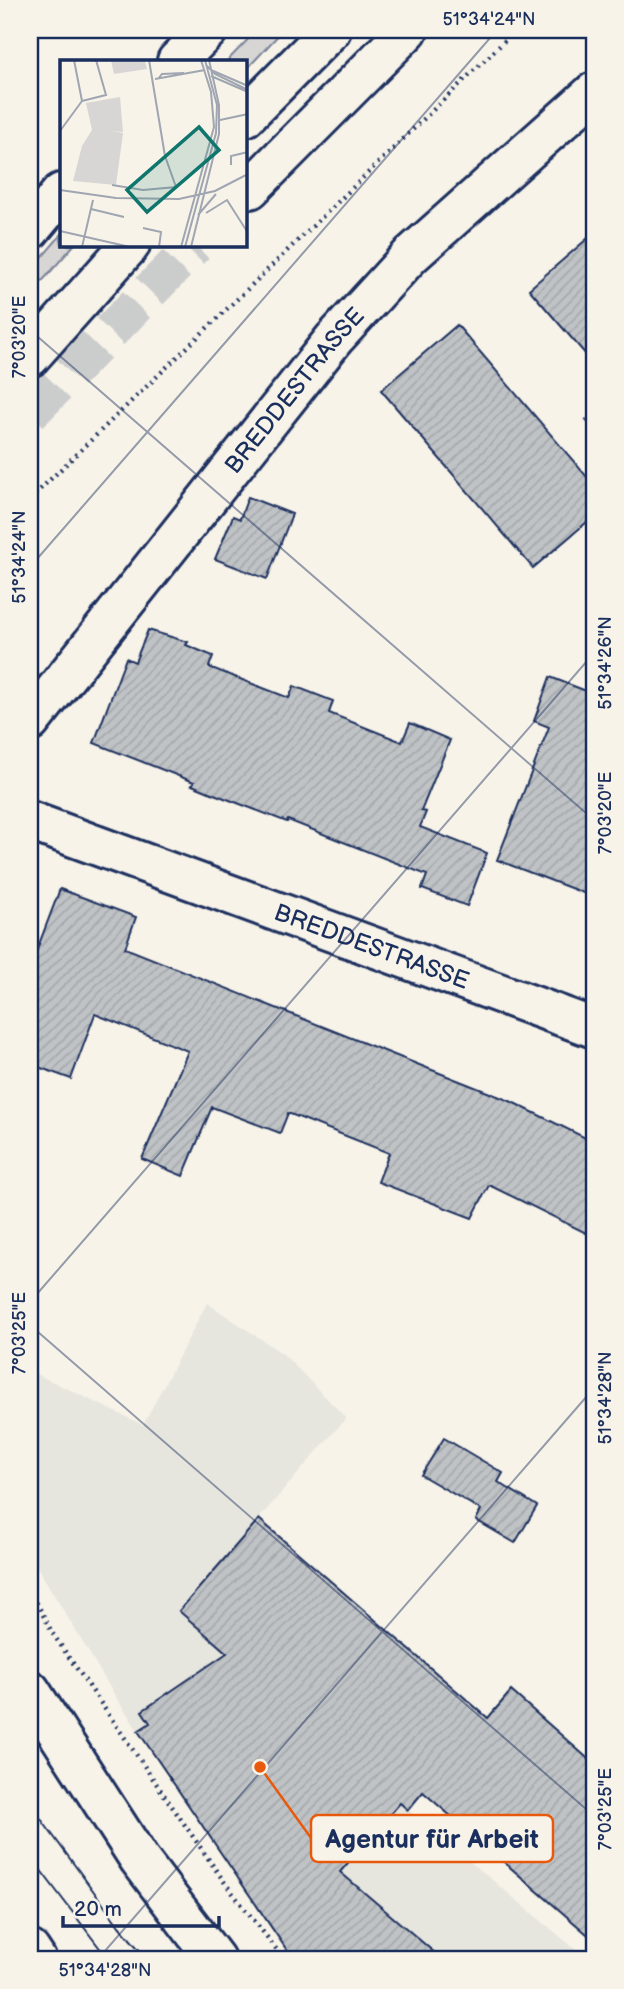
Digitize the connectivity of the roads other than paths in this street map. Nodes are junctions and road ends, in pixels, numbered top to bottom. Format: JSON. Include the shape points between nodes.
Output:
{"nodes":[{"id":1,"x":208,"y":30,"type":"edge"},
{"id":2,"x":331,"y":30,"type":"edge"},
{"id":3,"x":408,"y":30,"type":"edge"},
{"id":4,"x":178,"y":60,"type":"edge"},
{"id":5,"x":594,"y":92,"type":"edge"},
{"id":6,"x":247,"y":115,"type":"edge"},
{"id":7,"x":250,"y":189,"type":"dead end"},
{"id":8,"x":60,"y":193,"type":"edge"},
{"id":9,"x":30,"y":230,"type":"edge"},
{"id":10,"x":128,"y":247,"type":"edge"},
{"id":11,"x":30,"y":357,"type":"edge"},
{"id":12,"x":30,"y":722,"type":"edge"},
{"id":13,"x":30,"y":821,"type":"edge"},
{"id":14,"x":594,"y":1028,"type":"edge"},
{"id":15,"x":30,"y":1690,"type":"edge"},
{"id":16,"x":30,"y":1950,"type":"edge"},
{"id":17,"x":36,"y":1959,"type":"edge"},
{"id":18,"x":215,"y":1959,"type":"edge"}],
"edges":[{"from":1,"to":4,"type":"street"},
{"from":2,"to":6,"type":"street"},
{"from":3,"to":7,"type":"street"},
{"from":5,"to":12,"type":"street","name":"BREDDESTRASSE","via":[[411,255],[343,330]]},
{"from":8,"to":9,"type":"street"},
{"from":10,"to":11,"type":"street"},
{"from":13,"to":14,"type":"street","name":"BREDDESTRASSE"},
{"from":15,"to":18,"type":"street","via":[[139,1858]]},
{"from":16,"to":17,"type":"street"}]}
